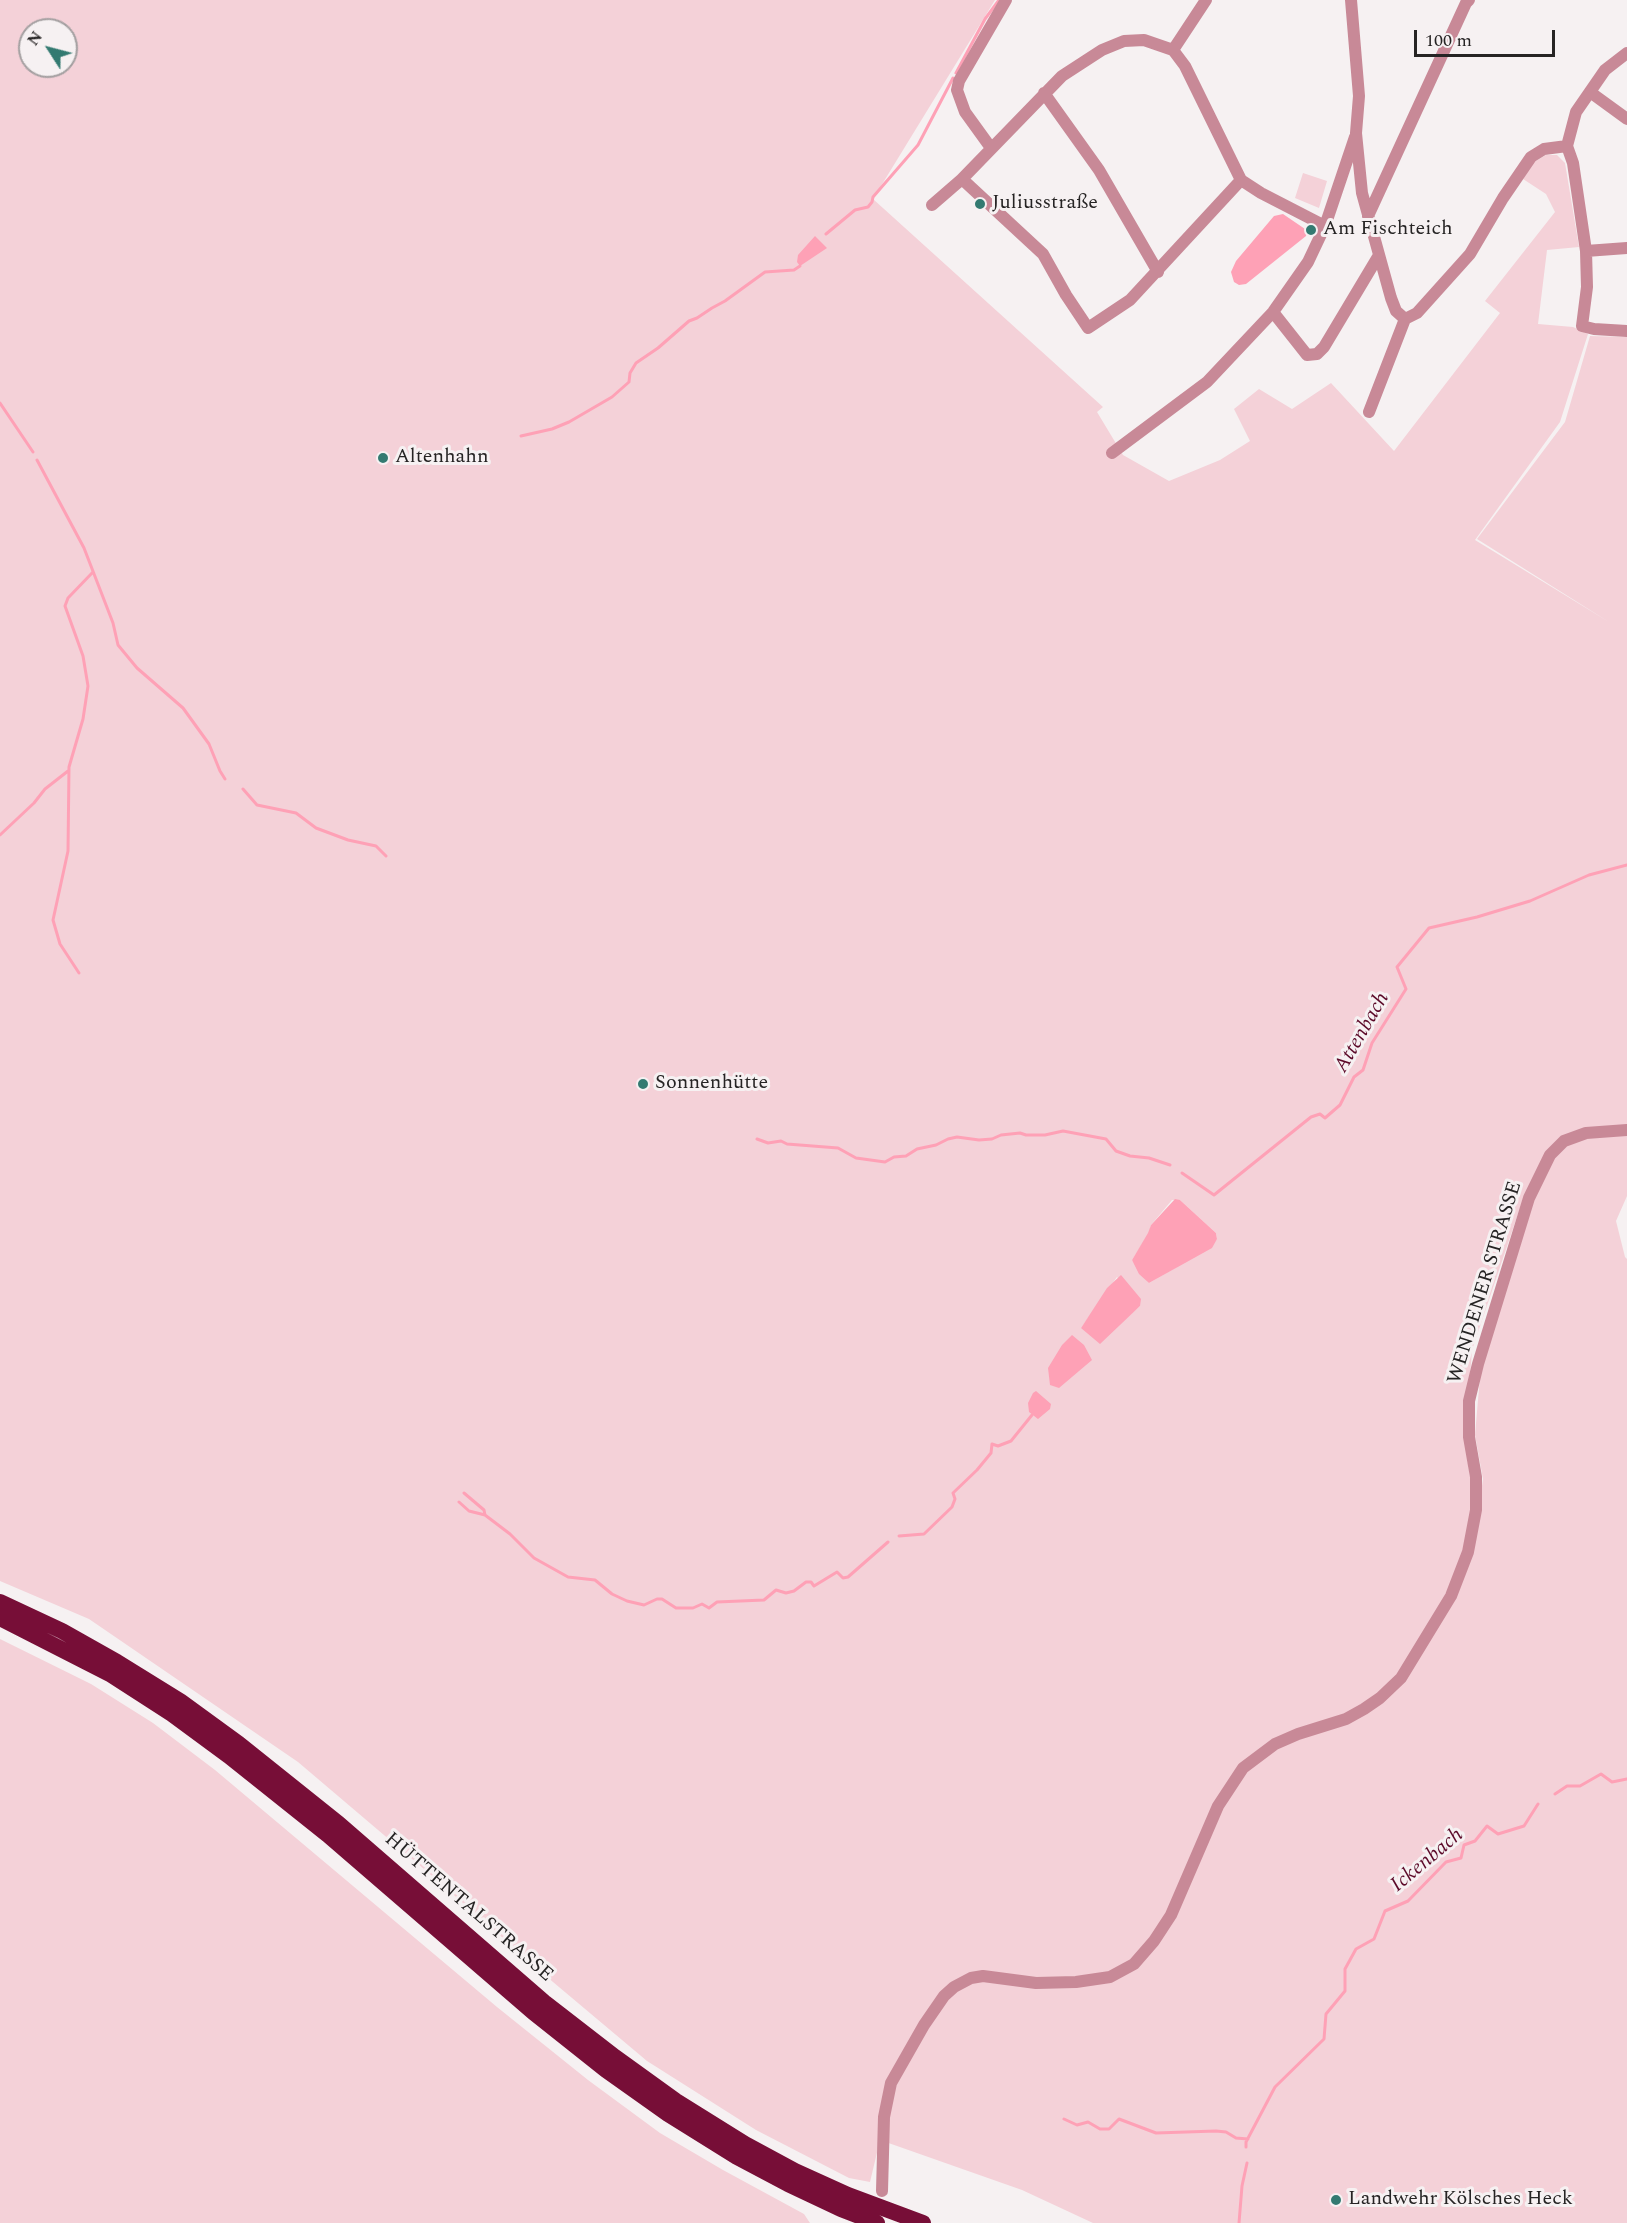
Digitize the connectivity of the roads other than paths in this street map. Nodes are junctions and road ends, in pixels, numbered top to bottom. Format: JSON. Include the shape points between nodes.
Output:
{"nodes":[{"id":1,"x":1006,"y":0,"type":"edge"},
{"id":2,"x":1206,"y":0,"type":"edge"},
{"id":3,"x":1351,"y":0,"type":"edge"},
{"id":4,"x":1469,"y":0,"type":"edge"},
{"id":5,"x":1173,"y":50,"type":"junction"},
{"id":6,"x":1627,"y":53,"type":"edge"},
{"id":7,"x":1590,"y":92,"type":"junction"},
{"id":8,"x":1044,"y":93,"type":"junction"},
{"id":9,"x":1627,"y":119,"type":"edge"},
{"id":10,"x":1356,"y":133,"type":"junction"},
{"id":11,"x":1567,"y":146,"type":"junction"},
{"id":12,"x":991,"y":148,"type":"junction"},
{"id":13,"x":962,"y":179,"type":"junction"},
{"id":14,"x":1241,"y":180,"type":"junction"},
{"id":15,"x":932,"y":205,"type":"dead end"},
{"id":16,"x":1368,"y":216,"type":"junction"},
{"id":17,"x":1325,"y":226,"type":"junction"},
{"id":18,"x":1627,"y":248,"type":"edge"},
{"id":19,"x":1586,"y":251,"type":"junction"},
{"id":20,"x":1378,"y":255,"type":"junction"},
{"id":21,"x":1158,"y":272,"type":"junction"},
{"id":22,"x":1273,"y":312,"type":"junction"},
{"id":23,"x":1405,"y":318,"type":"junction"},
{"id":24,"x":1627,"y":332,"type":"edge"},
{"id":25,"x":1369,"y":412,"type":"dead end"},
{"id":26,"x":1112,"y":453,"type":"dead end"},
{"id":27,"x":1627,"y":1130,"type":"edge"},
{"id":28,"x":0,"y":1602,"type":"edge"},
{"id":29,"x":0,"y":1618,"type":"edge"},
{"id":30,"x":882,"y":2191,"type":"dead end"},
{"id":31,"x":877,"y":2223,"type":"edge"},
{"id":32,"x":922,"y":2223,"type":"edge"}],
"edges":[{"from":1,"to":12,"type":"street","via":[[957,90],[965,112]]},
{"from":2,"to":5,"type":"street"},
{"from":3,"to":10,"type":"street","via":[[1359,96]]},
{"from":4,"to":16,"type":"street"},
{"from":5,"to":8,"type":"street","via":[[1144,40],[1124,41],[1071,70]]},
{"from":5,"to":14,"type":"street","via":[[1185,66]]},
{"from":6,"to":7,"type":"street","via":[[1605,70]]},
{"from":7,"to":9,"type":"street"},
{"from":7,"to":11,"type":"street","via":[[1576,112]]},
{"from":8,"to":12,"type":"street"},
{"from":8,"to":21,"type":"street","via":[[1099,170]]},
{"from":10,"to":16,"type":"street"},
{"from":10,"to":17,"type":"street"},
{"from":11,"to":19,"type":"street"},
{"from":11,"to":23,"type":"street","via":[[1544,149],[1531,157],[1470,254],[1417,313]]},
{"from":12,"to":13,"type":"street"},
{"from":13,"to":15,"type":"street"},
{"from":13,"to":21,"type":"street","via":[[1042,254],[1088,328],[1130,300]]},
{"from":14,"to":17,"type":"street"},
{"from":14,"to":21,"type":"street"},
{"from":16,"to":20,"type":"street"},
{"from":17,"to":22,"type":"street","via":[[1308,262]]},
{"from":18,"to":19,"type":"street"},
{"from":19,"to":24,"type":"street","via":[[1582,326]]},
{"from":20,"to":22,"type":"street","via":[[1317,354],[1307,354]]},
{"from":20,"to":23,"type":"street","via":[[1396,311]]},
{"from":22,"to":26,"type":"street","via":[[1207,382]]},
{"from":23,"to":25,"type":"street"},
{"from":27,"to":30,"type":"street","name":"WENDENER STRASSE","via":[[1586,1133],[1564,1141],[1551,1155],[1529,1198],[1469,1401],[1476,1510],[1468,1552],[1451,1596],[1401,1678],[1364,1709],[1275,1744],[1243,1768],[1218,1806],[1171,1915],[1134,1964],[1110,1977],[1076,1982],[971,1978],[944,1996],[891,2084],[884,2117]]},
{"from":28,"to":32,"type":"highway","name":"HÜTTENTALSTRASSE","via":[[62,1631],[180,1701],[339,1824],[544,2002],[676,2101],[795,2171]]},
{"from":29,"to":31,"type":"highway","name":"HÜTTENTALSTRASSE","via":[[110,1674],[229,1756],[328,1835],[533,2012],[668,2114],[788,2184]]}]}
